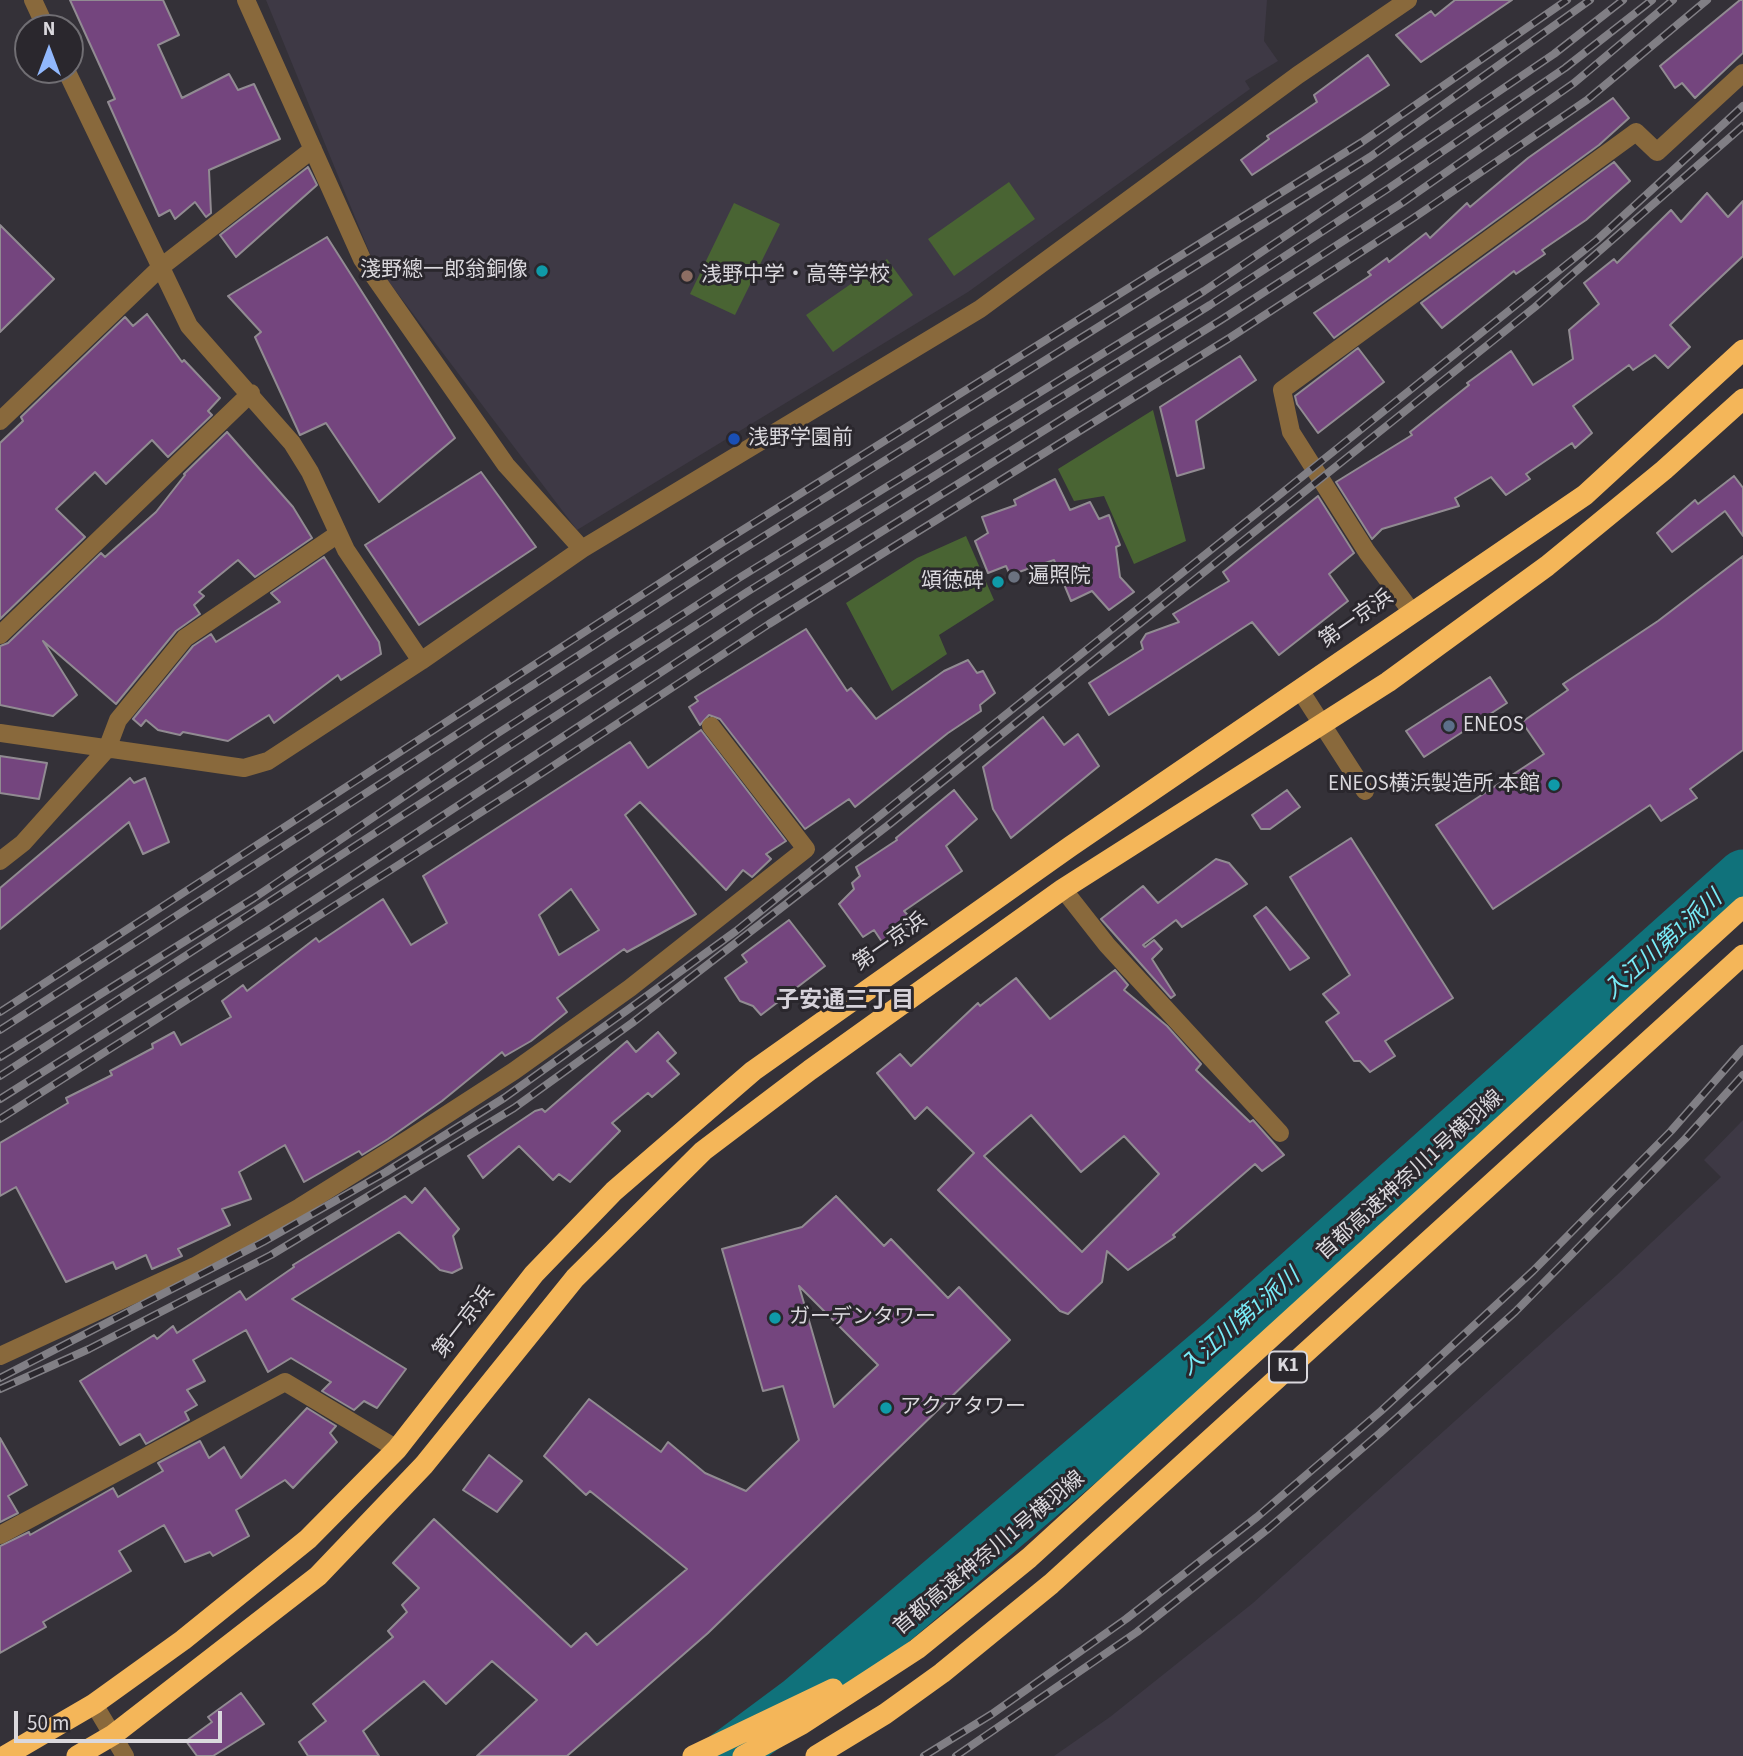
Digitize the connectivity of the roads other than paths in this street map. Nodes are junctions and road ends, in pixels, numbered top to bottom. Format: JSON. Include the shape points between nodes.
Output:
{"nodes":[{"id":1,"x":246,"y":0,"type":"edge"},
{"id":2,"x":1408,"y":0,"type":"edge"},
{"id":3,"x":1743,"y":73,"type":"edge"},
{"id":4,"x":73,"y":84,"type":"edge"},
{"id":5,"x":313,"y":149,"type":"junction"},
{"id":6,"x":161,"y":267,"type":"junction"},
{"id":7,"x":1743,"y":350,"type":"edge"},
{"id":8,"x":251,"y":393,"type":"junction"},
{"id":9,"x":1743,"y":399,"type":"edge"},
{"id":10,"x":0,"y":421,"type":"edge"},
{"id":11,"x":338,"y":534,"type":"junction"},
{"id":12,"x":583,"y":549,"type":"junction"},
{"id":13,"x":1411,"y":611,"type":"junction"},
{"id":14,"x":0,"y":635,"type":"edge"},
{"id":15,"x":421,"y":660,"type":"junction"},
{"id":16,"x":1300,"y":690,"type":"junction"},
{"id":17,"x":1323,"y":725,"type":"junction"},
{"id":18,"x":711,"y":726,"type":"dead end"},
{"id":19,"x":0,"y":733,"type":"edge"},
{"id":20,"x":107,"y":750,"type":"junction"},
{"id":21,"x":1365,"y":791,"type":"dead end"},
{"id":22,"x":0,"y":861,"type":"edge"},
{"id":23,"x":1063,"y":889,"type":"junction"},
{"id":24,"x":1743,"y":907,"type":"edge"},
{"id":25,"x":1743,"y":956,"type":"edge"},
{"id":26,"x":1280,"y":1133,"type":"dead end"},
{"id":27,"x":0,"y":1356,"type":"edge"},
{"id":28,"x":397,"y":1449,"type":"junction"},
{"id":29,"x":0,"y":1535,"type":"edge"},
{"id":30,"x":974,"y":1604,"type":"junction"},
{"id":31,"x":94,"y":1704,"type":"junction"},
{"id":32,"x":113,"y":1735,"type":"junction"},
{"id":33,"x":5,"y":1756,"type":"edge"},
{"id":34,"x":77,"y":1756,"type":"edge"},
{"id":35,"x":125,"y":1756,"type":"edge"},
{"id":36,"x":693,"y":1756,"type":"edge"},
{"id":37,"x":743,"y":1756,"type":"edge"},
{"id":38,"x":816,"y":1756,"type":"edge"}],
"edges":[{"from":1,"to":5,"type":"street"},
{"from":2,"to":12,"type":"street","via":[[1298,75],[980,309]]},
{"from":3,"to":13,"type":"street","via":[[1657,152],[1636,132],[1282,390],[1291,432],[1367,552]]},
{"from":4,"to":6,"type":"street"},
{"from":5,"to":6,"type":"street"},
{"from":5,"to":12,"type":"street","via":[[362,259],[506,465]]},
{"from":6,"to":8,"type":"street","via":[[189,326]]},
{"from":6,"to":10,"type":"street"},
{"from":7,"to":13,"type":"highway","name":"第一京浜","via":[[1585,495]]},
{"from":8,"to":11,"type":"street","via":[[310,472]]},
{"from":8,"to":14,"type":"street"},
{"from":9,"to":17,"type":"highway","via":[[1547,566]]},
{"from":11,"to":15,"type":"street"},
{"from":11,"to":20,"type":"street","via":[[185,638],[118,720]]},
{"from":12,"to":15,"type":"street"},
{"from":13,"to":16,"type":"highway","name":"第一京浜"},
{"from":15,"to":20,"type":"street","via":[[268,761],[244,768]]},
{"from":16,"to":17,"type":"street"},
{"from":16,"to":28,"type":"highway","name":"第一京浜","via":[[753,1071],[620,1185],[534,1275]]},
{"from":17,"to":21,"type":"street"},
{"from":17,"to":23,"type":"highway"},
{"from":18,"to":27,"type":"street","via":[[806,849],[630,988],[409,1139],[195,1266]]},
{"from":19,"to":20,"type":"street"},
{"from":20,"to":22,"type":"street","via":[[23,843]]},
{"from":23,"to":26,"type":"street","via":[[1107,945]]},
{"from":23,"to":32,"type":"highway","via":[[703,1151],[575,1278],[424,1465],[318,1576]]},
{"from":24,"to":30,"type":"highway","name":"首都高速神奈川1号横羽線","number":"K1"},
{"from":25,"to":38,"type":"highway","number":"K1","via":[[1051,1584],[942,1673]]},
{"from":28,"to":29,"type":"street","via":[[285,1382]]},
{"from":28,"to":31,"type":"highway","name":"第一京浜","via":[[308,1539],[183,1640]]},
{"from":30,"to":36,"type":"highway","via":[[846,1682]]},
{"from":30,"to":37,"type":"highway","name":"首都高速神奈川1号横羽線","number":"K1","via":[[861,1687]]},
{"from":31,"to":32,"type":"street"},
{"from":31,"to":33,"type":"highway","name":"第一京浜"},
{"from":32,"to":34,"type":"highway"},
{"from":32,"to":35,"type":"street"}]}
